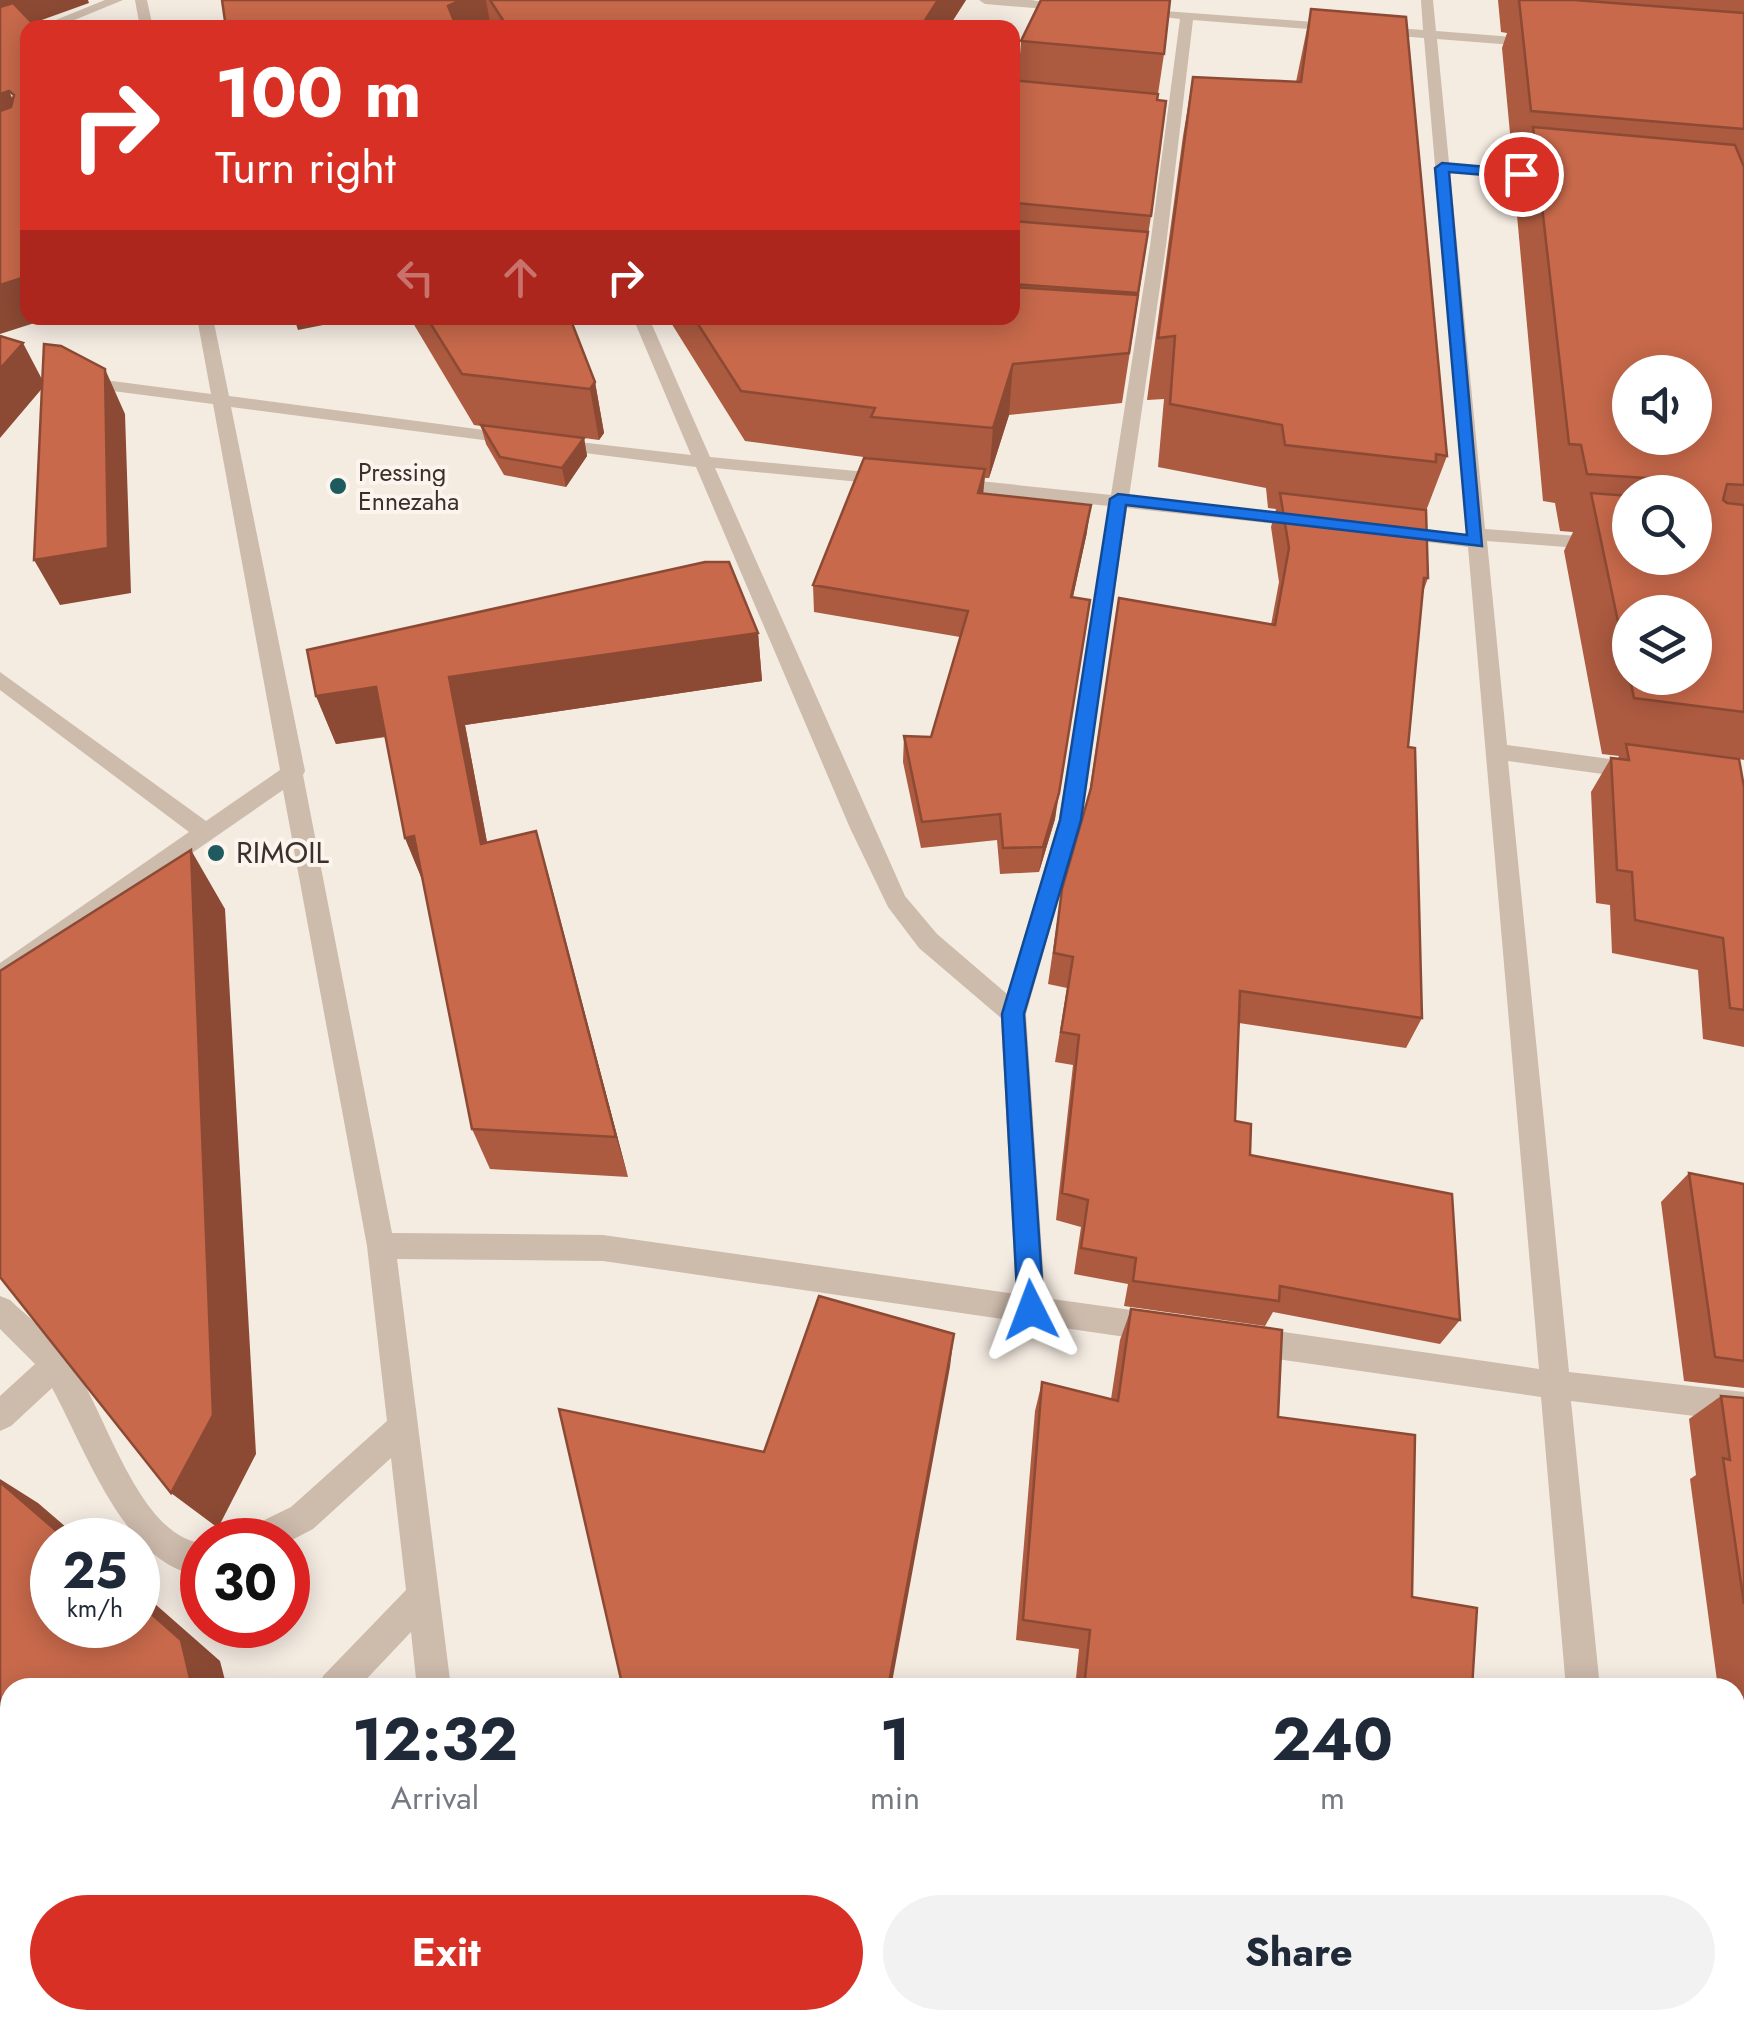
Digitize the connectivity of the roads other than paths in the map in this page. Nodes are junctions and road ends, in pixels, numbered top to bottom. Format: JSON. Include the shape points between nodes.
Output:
{"nodes":[{"id":1,"x":117,"y":0,"type":"edge"},
{"id":2,"x":985,"y":0,"type":"edge"},
{"id":3,"x":1427,"y":0,"type":"edge"},
{"id":4,"x":1077,"y":7,"type":"edge"},
{"id":5,"x":1150,"y":13,"type":"edge"},
{"id":6,"x":1187,"y":16,"type":"junction"},
{"id":7,"x":63,"y":20,"type":"edge"},
{"id":8,"x":1430,"y":34,"type":"junction"},
{"id":9,"x":1548,"y":44,"type":"edge"},
{"id":10,"x":1442,"y":168,"type":"junction"},
{"id":11,"x":1560,"y":178,"type":"edge"},
{"id":12,"x":206,"y":325,"type":"edge"},
{"id":13,"x":645,"y":325,"type":"edge"},
{"id":14,"x":71,"y":380,"type":"edge"},
{"id":15,"x":222,"y":402,"type":"junction"},
{"id":16,"x":704,"y":462,"type":"junction"},
{"id":17,"x":1118,"y":499,"type":"junction"},
{"id":18,"x":1326,"y":524,"type":"edge"},
{"id":19,"x":1382,"y":530,"type":"edge"},
{"id":20,"x":1476,"y":538,"type":"junction"},
{"id":21,"x":1612,"y":545,"type":"edge"},
{"id":22,"x":0,"y":679,"type":"edge"},
{"id":23,"x":1496,"y":751,"type":"junction"},
{"id":24,"x":294,"y":771,"type":"junction"},
{"id":25,"x":1668,"y":774,"type":"edge"},
{"id":26,"x":206,"y":833,"type":"junction"},
{"id":27,"x":0,"y":976,"type":"edge"},
{"id":28,"x":1013,"y":1014,"type":"junction"},
{"id":29,"x":381,"y":1246,"type":"junction"},
{"id":30,"x":0,"y":1309,"type":"edge"},
{"id":31,"x":1031,"y":1310,"type":"junction"},
{"id":32,"x":1186,"y":1332,"type":"edge"},
{"id":33,"x":1224,"y":1338,"type":"edge"},
{"id":34,"x":56,"y":1365,"type":"junction"},
{"id":35,"x":1554,"y":1386,"type":"junction"},
{"id":36,"x":1744,"y":1407,"type":"edge"},
{"id":37,"x":0,"y":1416,"type":"edge"},
{"id":38,"x":405,"y":1426,"type":"junction"},
{"id":39,"x":302,"y":1518,"type":"edge"},
{"id":40,"x":180,"y":1556,"type":"edge"},
{"id":41,"x":423,"y":1596,"type":"junction"},
{"id":42,"x":345,"y":1678,"type":"edge"},
{"id":43,"x":433,"y":1678,"type":"edge"},
{"id":44,"x":1582,"y":1678,"type":"edge"}],
"edges":[{"from":1,"to":7,"type":"street"},
{"from":2,"to":4,"type":"street"},
{"from":3,"to":8,"type":"street"},
{"from":5,"to":6,"type":"street"},
{"from":6,"to":8,"type":"street"},
{"from":6,"to":17,"type":"street","via":[[1134,337]]},
{"from":8,"to":9,"type":"street"},
{"from":8,"to":10,"type":"street"},
{"from":10,"to":11,"type":"street"},
{"from":10,"to":20,"type":"street"},
{"from":12,"to":15,"type":"street"},
{"from":13,"to":16,"type":"street"},
{"from":14,"to":15,"type":"street"},
{"from":15,"to":16,"type":"street"},
{"from":15,"to":24,"type":"street"},
{"from":16,"to":17,"type":"street"},
{"from":16,"to":28,"type":"street","via":[[896,902],[928,942]]},
{"from":17,"to":18,"type":"street"},
{"from":17,"to":28,"type":"street","via":[[1070,820]]},
{"from":19,"to":20,"type":"street"},
{"from":20,"to":21,"type":"street"},
{"from":20,"to":23,"type":"street"},
{"from":22,"to":26,"type":"street"},
{"from":23,"to":25,"type":"street"},
{"from":23,"to":35,"type":"street"},
{"from":24,"to":26,"type":"street"},
{"from":24,"to":29,"type":"street"},
{"from":26,"to":27,"type":"street"},
{"from":28,"to":31,"type":"street"},
{"from":29,"to":31,"type":"street","via":[[603,1248]]},
{"from":29,"to":38,"type":"street"},
{"from":30,"to":34,"type":"street"},
{"from":31,"to":32,"type":"street"},
{"from":33,"to":35,"type":"street"},
{"from":34,"to":37,"type":"street"},
{"from":34,"to":40,"type":"street","via":[[145,1529]]},
{"from":35,"to":36,"type":"street"},
{"from":35,"to":44,"type":"street"},
{"from":38,"to":39,"type":"street"},
{"from":38,"to":41,"type":"street"},
{"from":41,"to":42,"type":"street"},
{"from":41,"to":43,"type":"street"}]}
